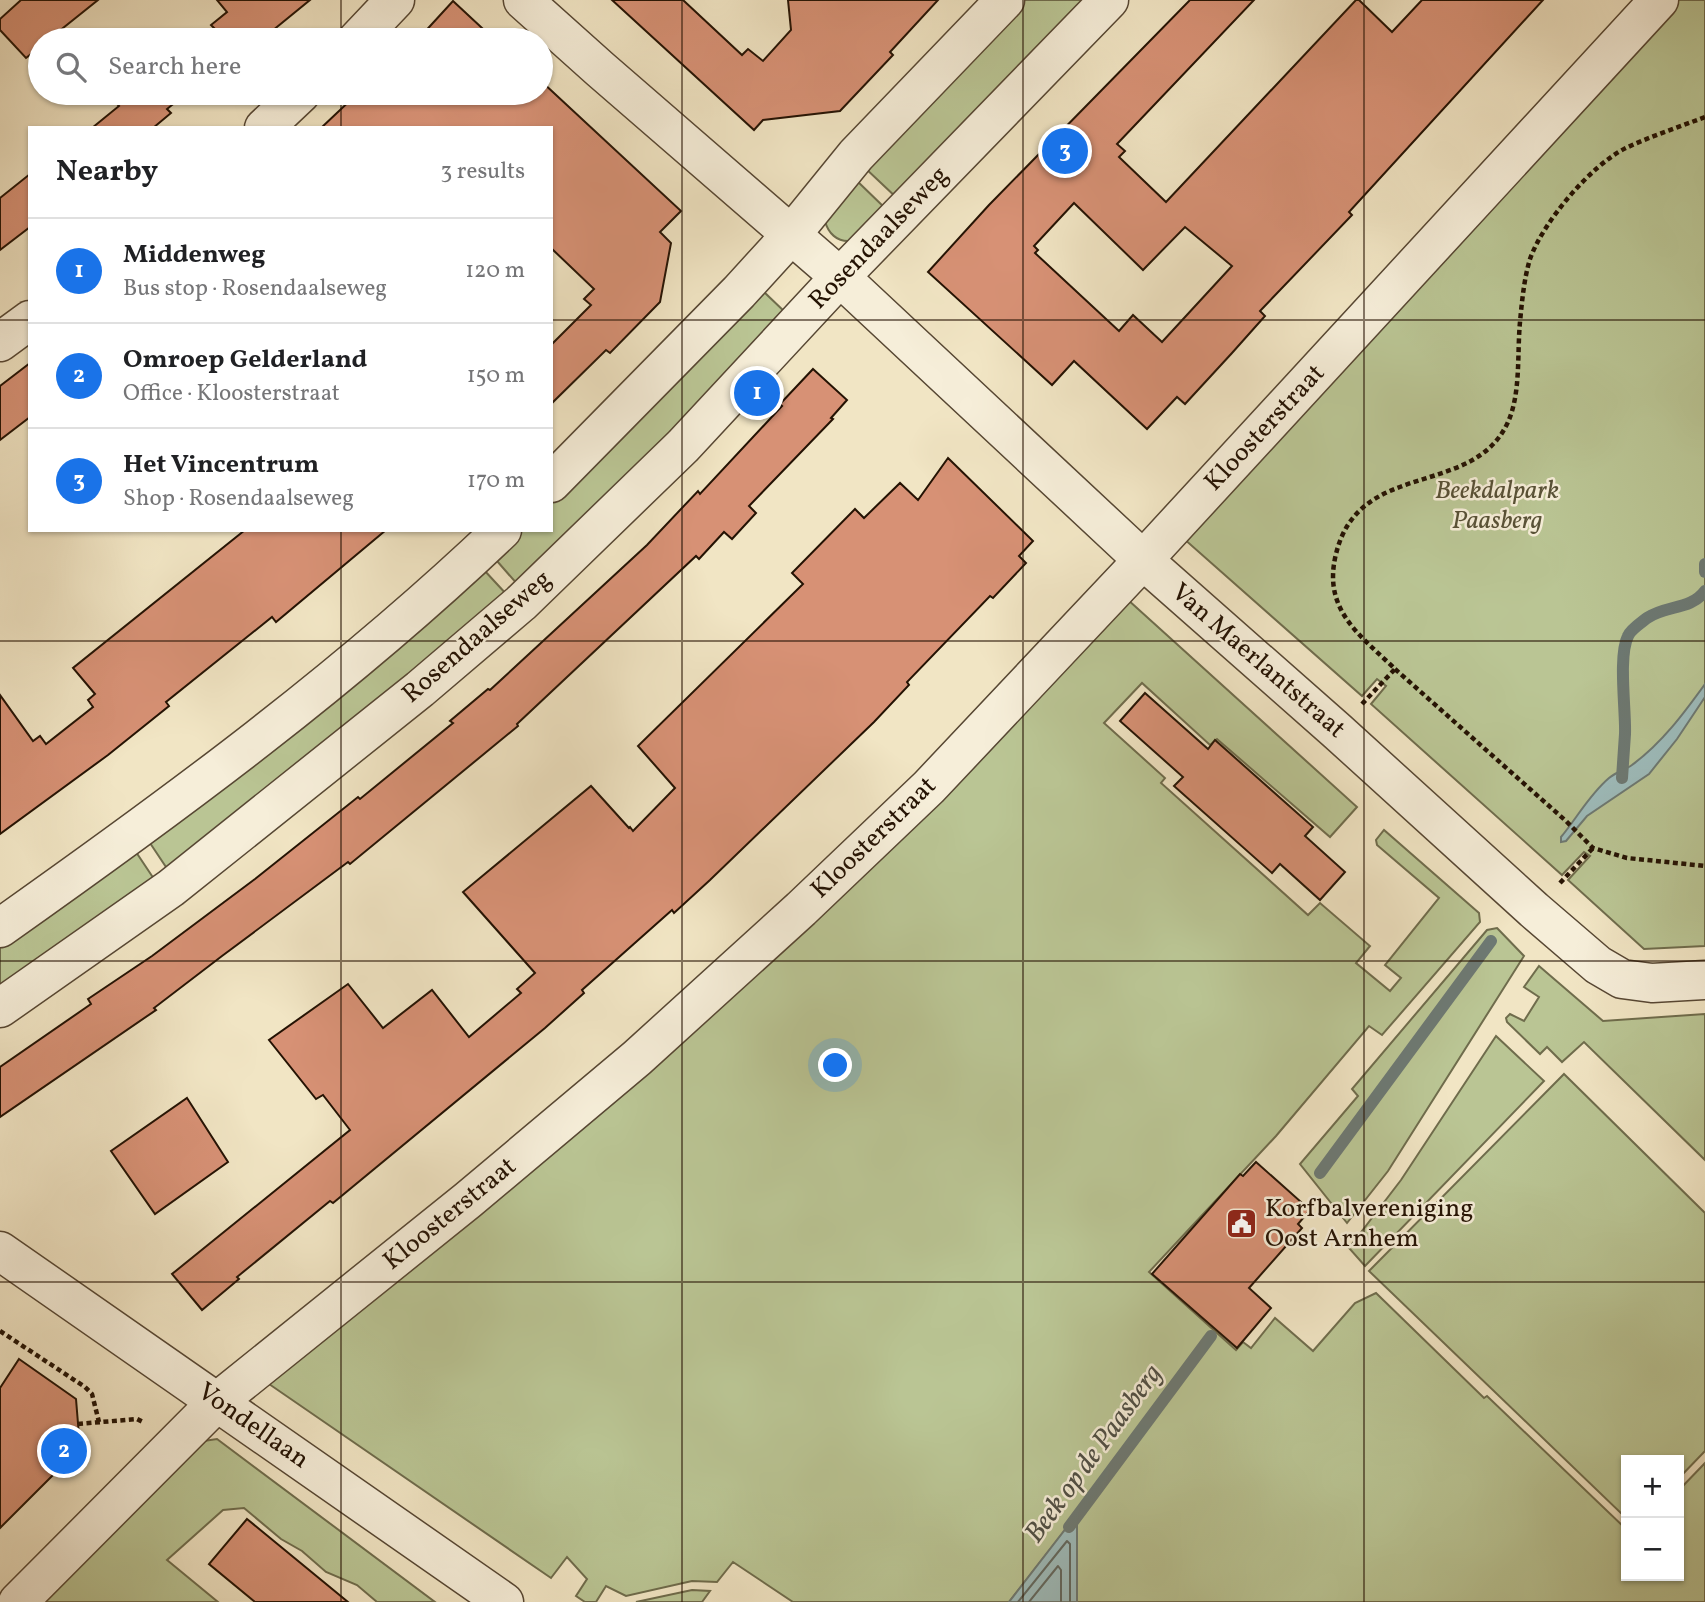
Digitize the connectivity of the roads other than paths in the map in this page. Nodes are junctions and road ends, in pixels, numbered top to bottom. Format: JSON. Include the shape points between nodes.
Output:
{"nodes":[{"id":1,"x":395,"y":0,"type":"edge"},
{"id":2,"x":523,"y":0,"type":"edge"},
{"id":3,"x":1005,"y":0,"type":"edge"},
{"id":4,"x":1109,"y":0,"type":"edge"},
{"id":5,"x":1659,"y":0,"type":"edge"},
{"id":6,"x":368,"y":28,"type":"edge"},
{"id":7,"x":288,"y":105,"type":"edge"},
{"id":8,"x":266,"y":126,"type":"edge"},
{"id":9,"x":791,"y":235,"type":"junction"},
{"id":10,"x":840,"y":277,"type":"junction"},
{"id":11,"x":28,"y":321,"type":"edge"},
{"id":12,"x":0,"y":342,"type":"edge"},
{"id":13,"x":553,"y":482,"type":"edge"},
{"id":14,"x":500,"y":532,"type":"edge"},
{"id":15,"x":1143,"y":560,"type":"junction"},
{"id":16,"x":0,"y":928,"type":"edge"},
{"id":17,"x":1705,"y":980,"type":"edge"},
{"id":18,"x":0,"y":1007,"type":"edge"},
{"id":19,"x":0,"y":1251,"type":"edge"},
{"id":20,"x":219,"y":1401,"type":"junction"},
{"id":21,"x":18,"y":1602,"type":"edge"},
{"id":22,"x":504,"y":1602,"type":"edge"}],
"edges":[{"from":1,"to":6,"type":"street"},
{"from":2,"to":9,"type":"street","name":"Van Maerlantstraat"},
{"from":3,"to":9,"type":"street","via":[[849,163]]},
{"from":4,"to":10,"type":"street","name":"Rosendaalseweg"},
{"from":5,"to":15,"type":"street","name":"Kloosterstraat"},
{"from":7,"to":8,"type":"street"},
{"from":9,"to":10,"type":"street","name":"Van Maerlantstraat"},
{"from":9,"to":13,"type":"street"},
{"from":10,"to":15,"type":"street","name":"Van Maerlantstraat"},
{"from":10,"to":18,"type":"street","name":"Rosendaalseweg","via":[[683,446],[521,603],[171,888]]},
{"from":11,"to":12,"type":"street"},
{"from":14,"to":16,"type":"street","via":[[281,720]]},
{"from":15,"to":17,"type":"street","name":"Van Maerlantstraat","via":[[1598,965],[1622,979],[1652,983]]},
{"from":15,"to":20,"type":"street","name":"Kloosterstraat","via":[[929,787],[801,909],[637,1058]]},
{"from":19,"to":20,"type":"street","name":"Vondellaan"},
{"from":20,"to":21,"type":"street","name":"Kloosterstraat"},
{"from":20,"to":22,"type":"street","name":"Vondellaan"}]}
